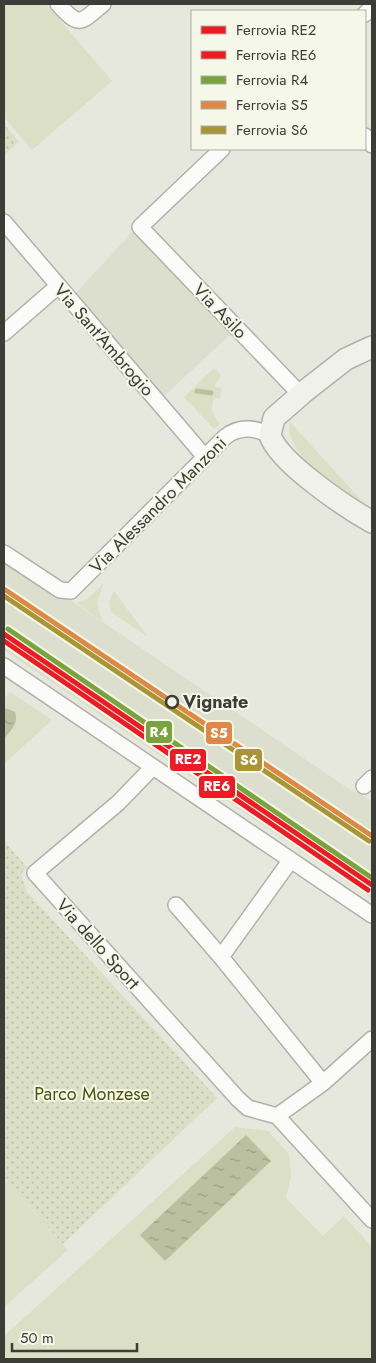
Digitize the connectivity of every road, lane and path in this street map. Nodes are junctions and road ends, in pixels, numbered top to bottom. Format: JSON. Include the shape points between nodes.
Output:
{"nodes":[{"id":1,"x":58,"y":4,"type":"edge"},
{"id":2,"x":102,"y":4,"type":"edge"},
{"id":3,"x":221,"y":150,"type":"edge"},
{"id":4,"x":4,"y":222,"type":"edge"},
{"id":5,"x":58,"y":286,"type":"junction"},
{"id":6,"x":4,"y":333,"type":"edge"},
{"id":7,"x":372,"y":347,"type":"edge"},
{"id":8,"x":301,"y":395,"type":"junction"},
{"id":9,"x":270,"y":435,"type":"junction"},
{"id":10,"x":205,"y":457,"type":"junction"},
{"id":11,"x":372,"y":522,"type":"edge"},
{"id":12,"x":4,"y":553,"type":"edge"},
{"id":13,"x":4,"y":666,"type":"edge"},
{"id":14,"x":152,"y":768,"type":"junction"},
{"id":15,"x":290,"y":861,"type":"junction"},
{"id":16,"x":176,"y":905,"type":"dead end"},
{"id":17,"x":372,"y":915,"type":"edge"},
{"id":18,"x":221,"y":956,"type":"junction"},
{"id":19,"x":372,"y":1038,"type":"edge"},
{"id":20,"x":323,"y":1083,"type":"junction"},
{"id":21,"x":277,"y":1116,"type":"junction"},
{"id":22,"x":372,"y":1220,"type":"edge"}],
"edges":[{"from":1,"to":2,"type":"street","via":[[72,19],[79,21]]},
{"from":3,"to":8,"type":"street","name":"Via Asilo","via":[[140,228]]},
{"from":4,"to":5,"type":"street","name":"Via Sant'Ambrogio"},
{"from":5,"to":6,"type":"street"},
{"from":5,"to":10,"type":"street","name":"Via Sant'Ambrogio"},
{"from":7,"to":8,"type":"street","via":[[346,359]]},
{"from":8,"to":9,"type":"street","via":[[274,418]]},
{"from":9,"to":10,"type":"street","name":"Via Alessandro Manzoni","via":[[256,430],[236,430]]},
{"from":9,"to":11,"type":"street","via":[[282,456]]},
{"from":10,"to":12,"type":"street","name":"Via Alessandro Manzoni","via":[[73,590],[60,590]]},
{"from":13,"to":14,"type":"street"},
{"from":14,"to":15,"type":"street"},
{"from":14,"to":21,"type":"street","name":"Via dello Sport","via":[[118,803],[35,873],[238,1099],[248,1108]]},
{"from":15,"to":17,"type":"street"},
{"from":15,"to":18,"type":"street"},
{"from":16,"to":18,"type":"street"},
{"from":18,"to":20,"type":"street"},
{"from":19,"to":20,"type":"street"},
{"from":20,"to":21,"type":"street"},
{"from":21,"to":22,"type":"street"}]}
